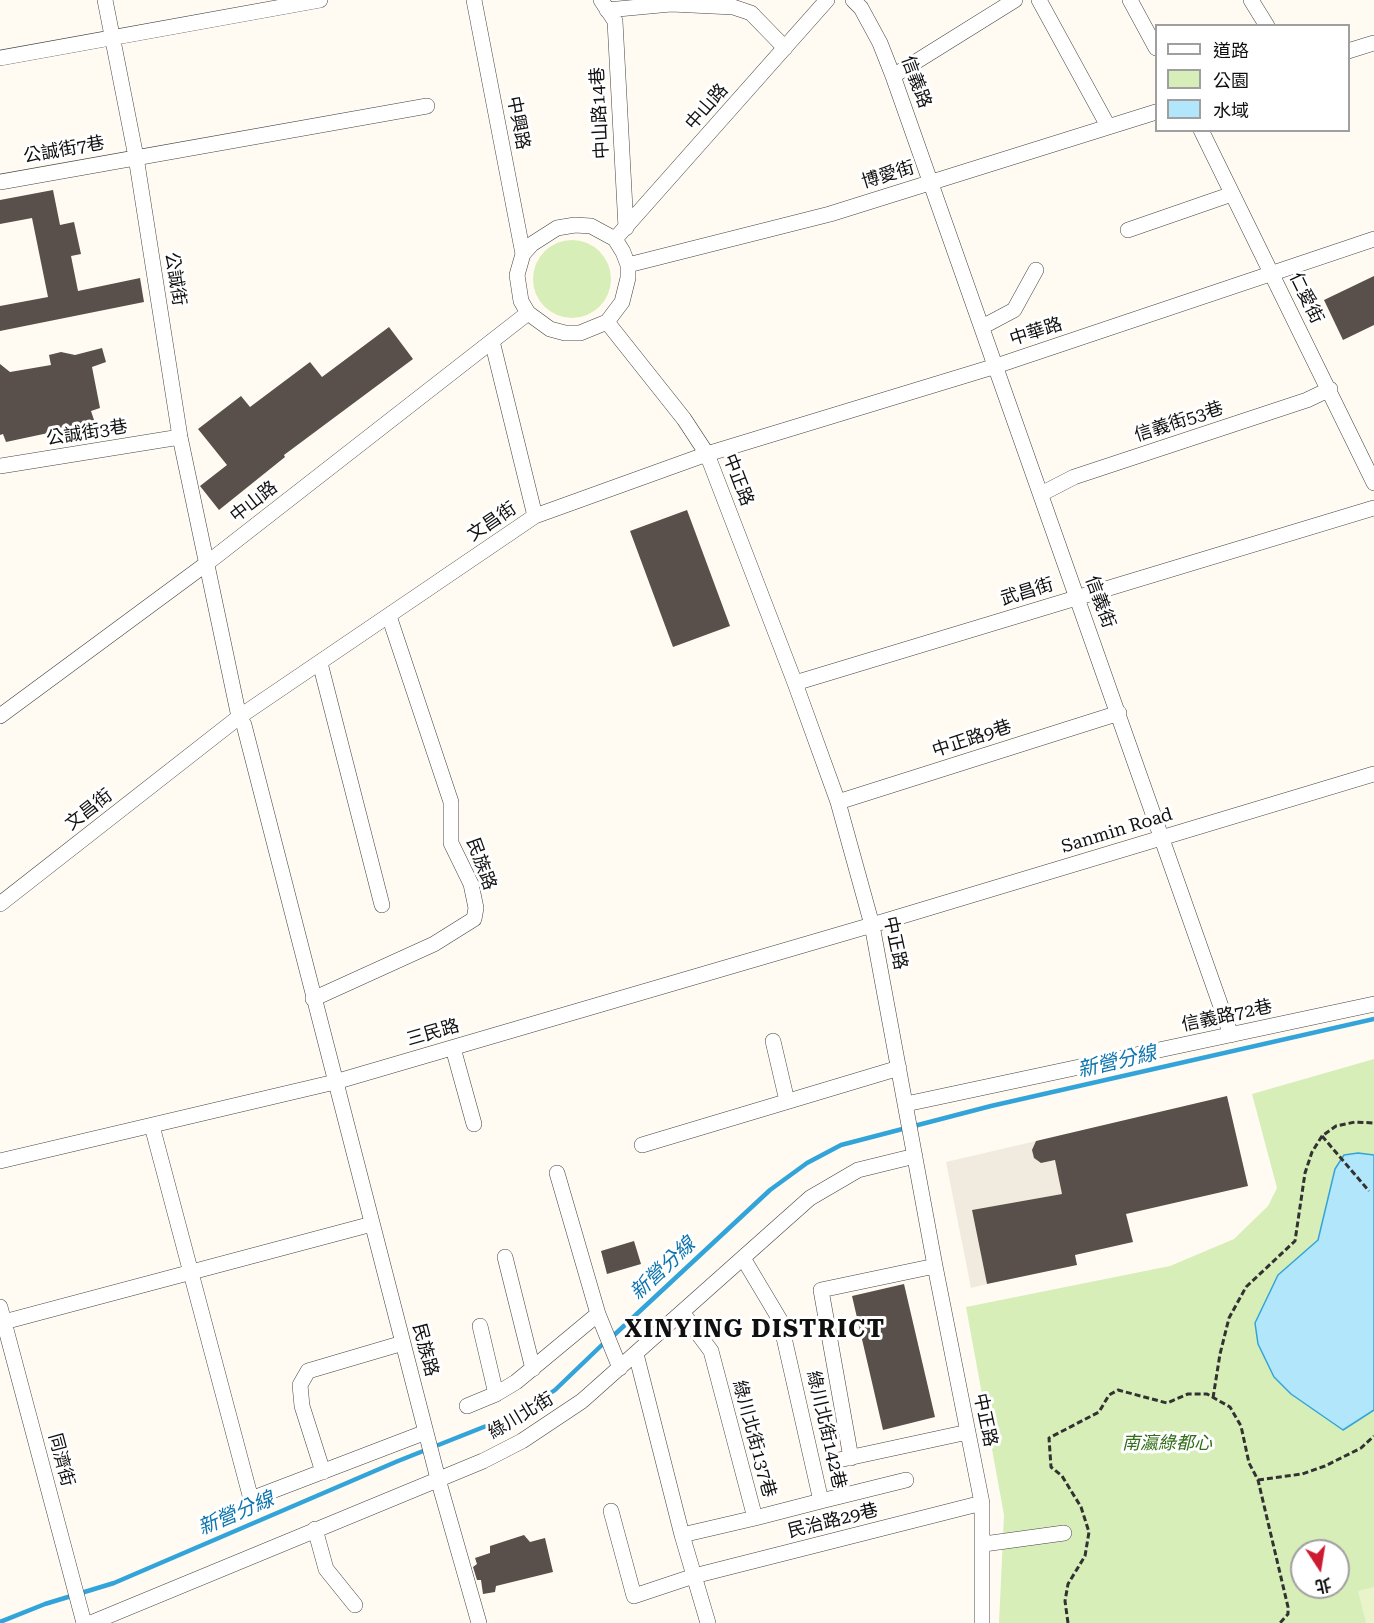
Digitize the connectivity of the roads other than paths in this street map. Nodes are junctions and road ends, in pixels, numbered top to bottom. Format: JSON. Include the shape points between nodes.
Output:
{"nodes":[{"id":1,"x":105,"y":0,"type":"edge"},
{"id":2,"x":320,"y":0,"type":"edge"},
{"id":3,"x":474,"y":0,"type":"edge"},
{"id":4,"x":827,"y":0,"type":"edge"},
{"id":5,"x":853,"y":0,"type":"edge"},
{"id":6,"x":1015,"y":0,"type":"edge"},
{"id":7,"x":1039,"y":0,"type":"edge"},
{"id":8,"x":1130,"y":0,"type":"edge"},
{"id":9,"x":1251,"y":0,"type":"edge"},
{"id":10,"x":604,"y":5,"type":"edge"},
{"id":11,"x":1266,"y":24,"type":"edge"},
{"id":12,"x":113,"y":38,"type":"junction"},
{"id":13,"x":1374,"y":43,"type":"edge"},
{"id":14,"x":1155,"y":46,"type":"edge"},
{"id":15,"x":785,"y":48,"type":"junction"},
{"id":16,"x":1350,"y":50,"type":"edge"},
{"id":17,"x":0,"y":58,"type":"edge"},
{"id":18,"x":893,"y":76,"type":"junction"},
{"id":19,"x":427,"y":106,"type":"dead end"},
{"id":20,"x":1155,"y":112,"type":"edge"},
{"id":21,"x":1108,"y":126,"type":"junction"},
{"id":22,"x":1202,"y":132,"type":"edge"},
{"id":23,"x":136,"y":157,"type":"junction"},
{"id":24,"x":0,"y":182,"type":"edge"},
{"id":25,"x":931,"y":182,"type":"junction"},
{"id":26,"x":1232,"y":194,"type":"junction"},
{"id":27,"x":1128,"y":230,"type":"dead end"},
{"id":28,"x":620,"y":233,"type":"junction"},
{"id":29,"x":1374,"y":239,"type":"edge"},
{"id":30,"x":523,"y":254,"type":"junction"},
{"id":31,"x":628,"y":265,"type":"junction"},
{"id":32,"x":1036,"y":270,"type":"dead end"},
{"id":33,"x":1273,"y":275,"type":"junction"},
{"id":34,"x":528,"y":313,"type":"junction"},
{"id":35,"x":607,"y":322,"type":"junction"},
{"id":36,"x":982,"y":327,"type":"junction"},
{"id":37,"x":492,"y":341,"type":"junction"},
{"id":38,"x":996,"y":366,"type":"junction"},
{"id":39,"x":1330,"y":389,"type":"junction"},
{"id":40,"x":180,"y":437,"type":"junction"},
{"id":41,"x":707,"y":454,"type":"junction"},
{"id":42,"x":0,"y":466,"type":"edge"},
{"id":43,"x":1374,"y":483,"type":"edge"},
{"id":44,"x":1041,"y":494,"type":"junction"},
{"id":45,"x":1374,"y":508,"type":"edge"},
{"id":46,"x":535,"y":516,"type":"junction"},
{"id":47,"x":206,"y":564,"type":"junction"},
{"id":48,"x":1077,"y":597,"type":"junction"},
{"id":49,"x":389,"y":616,"type":"junction"},
{"id":50,"x":320,"y":663,"type":"junction"},
{"id":51,"x":795,"y":683,"type":"junction"},
{"id":52,"x":1119,"y":713,"type":"junction"},
{"id":53,"x":0,"y":716,"type":"edge"},
{"id":54,"x":239,"y":717,"type":"junction"},
{"id":55,"x":1374,"y":774,"type":"edge"},
{"id":56,"x":838,"y":802,"type":"junction"},
{"id":57,"x":1163,"y":838,"type":"junction"},
{"id":58,"x":0,"y":904,"type":"edge"},
{"id":59,"x":382,"y":905,"type":"dead end"},
{"id":60,"x":872,"y":926,"type":"junction"},
{"id":61,"x":313,"y":999,"type":"junction"},
{"id":62,"x":1374,"y":1004,"type":"edge"},
{"id":63,"x":1231,"y":1035,"type":"junction"},
{"id":64,"x":773,"y":1041,"type":"dead end"},
{"id":65,"x":453,"y":1048,"type":"junction"},
{"id":66,"x":899,"y":1068,"type":"junction"},
{"id":67,"x":335,"y":1082,"type":"junction"},
{"id":68,"x":787,"y":1101,"type":"junction"},
{"id":69,"x":907,"y":1109,"type":"junction"},
{"id":70,"x":474,"y":1124,"type":"dead end"},
{"id":71,"x":152,"y":1126,"type":"junction"},
{"id":72,"x":642,"y":1145,"type":"dead end"},
{"id":73,"x":914,"y":1151,"type":"junction"},
{"id":74,"x":0,"y":1161,"type":"edge"},
{"id":75,"x":557,"y":1173,"type":"dead end"},
{"id":76,"x":372,"y":1224,"type":"junction"},
{"id":77,"x":505,"y":1257,"type":"dead end"},
{"id":78,"x":743,"y":1258,"type":"junction"},
{"id":79,"x":935,"y":1266,"type":"junction"},
{"id":80,"x":191,"y":1272,"type":"junction"},
{"id":81,"x":682,"y":1312,"type":"junction"},
{"id":82,"x":1,"y":1318,"type":"edge"},
{"id":83,"x":601,"y":1321,"type":"junction"},
{"id":84,"x":480,"y":1326,"type":"dead end"},
{"id":85,"x":403,"y":1343,"type":"junction"},
{"id":86,"x":636,"y":1354,"type":"junction"},
{"id":87,"x":620,"y":1368,"type":"junction"},
{"id":88,"x":533,"y":1369,"type":"junction"},
{"id":89,"x":496,"y":1394,"type":"junction"},
{"id":90,"x":467,"y":1406,"type":"dead end"},
{"id":91,"x":426,"y":1432,"type":"junction"},
{"id":92,"x":968,"y":1432,"type":"junction"},
{"id":93,"x":851,"y":1458,"type":"junction"},
{"id":94,"x":834,"y":1461,"type":"dead end"},
{"id":95,"x":323,"y":1472,"type":"junction"},
{"id":96,"x":438,"y":1479,"type":"junction"},
{"id":97,"x":906,"y":1480,"type":"dead end"},
{"id":98,"x":820,"y":1502,"type":"junction"},
{"id":99,"x":982,"y":1503,"type":"junction"},
{"id":100,"x":611,"y":1511,"type":"dead end"},
{"id":101,"x":755,"y":1518,"type":"junction"},
{"id":102,"x":315,"y":1529,"type":"junction"},
{"id":103,"x":1064,"y":1533,"type":"dead end"},
{"id":104,"x":682,"y":1535,"type":"junction"},
{"id":105,"x":984,"y":1544,"type":"junction"},
{"id":106,"x":694,"y":1576,"type":"junction"},
{"id":107,"x":355,"y":1605,"type":"dead end"},
{"id":108,"x":84,"y":1623,"type":"edge"},
{"id":109,"x":91,"y":1623,"type":"edge"},
{"id":110,"x":479,"y":1623,"type":"edge"},
{"id":111,"x":708,"y":1623,"type":"edge"},
{"id":112,"x":982,"y":1623,"type":"edge"}],
"edges":[{"from":1,"to":12,"type":"street","name":"公誠街"},
{"from":2,"to":12,"type":"street"},
{"from":3,"to":30,"type":"street","name":"中興路"},
{"from":4,"to":15,"type":"street","name":"中山路"},
{"from":5,"to":18,"type":"street","name":"信義路","via":[[880,43]]},
{"from":6,"to":18,"type":"street"},
{"from":7,"to":21,"type":"street"},
{"from":8,"to":14,"type":"street"},
{"from":9,"to":11,"type":"street"},
{"from":10,"to":15,"type":"street","via":[[733,7],[751,13]]},
{"from":10,"to":28,"type":"street","name":"中山路14巷","via":[[615,21]]},
{"from":12,"to":17,"type":"street"},
{"from":12,"to":23,"type":"street","name":"公誠街"},
{"from":13,"to":16,"type":"street"},
{"from":15,"to":28,"type":"street","name":"中山路"},
{"from":18,"to":25,"type":"street","name":"信義路"},
{"from":19,"to":23,"type":"street","name":"公誠街7巷"},
{"from":20,"to":21,"type":"street","name":"博愛街"},
{"from":21,"to":25,"type":"street","name":"博愛街"},
{"from":22,"to":26,"type":"street","name":"仁愛街"},
{"from":23,"to":24,"type":"street","name":"公誠街7巷"},
{"from":23,"to":40,"type":"street","name":"公誠街"},
{"from":25,"to":31,"type":"street","name":"博愛街","via":[[830,214]]},
{"from":25,"to":36,"type":"street","name":"信義街"},
{"from":26,"to":27,"type":"street"},
{"from":26,"to":33,"type":"street","name":"仁愛街"},
{"from":28,"to":30,"type":"street","via":[[575,225],[543,235]]},
{"from":28,"to":31,"type":"street"},
{"from":29,"to":33,"type":"street","name":"中華路"},
{"from":30,"to":34,"type":"street","via":[[518,288]]},
{"from":31,"to":35,"type":"street","via":[[622,302]]},
{"from":32,"to":36,"type":"street","via":[[1014,310]]},
{"from":33,"to":38,"type":"street","name":"中華路"},
{"from":33,"to":39,"type":"street","name":"仁愛街"},
{"from":34,"to":35,"type":"street","via":[[550,329],[565,333],[580,333]]},
{"from":34,"to":37,"type":"street","name":"中山路"},
{"from":35,"to":41,"type":"street","name":"中正路","via":[[684,418]]},
{"from":36,"to":38,"type":"street","name":"信義街"},
{"from":37,"to":46,"type":"street"},
{"from":37,"to":47,"type":"street","name":"中山路"},
{"from":38,"to":41,"type":"street","name":"中華路"},
{"from":38,"to":44,"type":"street","name":"信義街"},
{"from":39,"to":43,"type":"street","name":"仁愛街"},
{"from":39,"to":44,"type":"street","name":"信義街53巷","via":[[1074,477]]},
{"from":40,"to":42,"type":"street","name":"公誠街3巷"},
{"from":40,"to":47,"type":"street","name":"公誠街"},
{"from":41,"to":46,"type":"street","name":"文昌街"},
{"from":41,"to":51,"type":"street","name":"中正路"},
{"from":44,"to":48,"type":"street","name":"信義街"},
{"from":45,"to":48,"type":"street","name":"武昌街"},
{"from":46,"to":49,"type":"street","name":"文昌街"},
{"from":47,"to":53,"type":"street","name":"中山路"},
{"from":47,"to":54,"type":"street","name":"民族路"},
{"from":48,"to":51,"type":"street","name":"武昌街"},
{"from":48,"to":52,"type":"street","name":"信義街"},
{"from":49,"to":50,"type":"street","name":"文昌街"},
{"from":49,"to":61,"type":"street","name":"民族路","via":[[451,802],[451,843],[471,884],[474,919],[434,944]]},
{"from":50,"to":54,"type":"street","name":"文昌街"},
{"from":50,"to":59,"type":"street"},
{"from":51,"to":56,"type":"street","name":"中正路"},
{"from":52,"to":56,"type":"street","name":"中正路9巷"},
{"from":52,"to":57,"type":"street","name":"信義街"},
{"from":54,"to":58,"type":"street","name":"文昌街"},
{"from":54,"to":61,"type":"street","name":"民族路"},
{"from":55,"to":57,"type":"street","name":"Sanmin Road"},
{"from":56,"to":60,"type":"street","name":"中正路"},
{"from":57,"to":60,"type":"street","name":"Sanmin Road"},
{"from":57,"to":63,"type":"street","name":"信義街"},
{"from":60,"to":65,"type":"street","name":"三民路"},
{"from":60,"to":66,"type":"street","name":"中正路"},
{"from":61,"to":67,"type":"street","name":"民族路"},
{"from":62,"to":63,"type":"street","name":"信義路72巷"},
{"from":63,"to":69,"type":"street","name":"信義路72巷"},
{"from":64,"to":68,"type":"street"},
{"from":65,"to":67,"type":"street","name":"三民路"},
{"from":65,"to":70,"type":"street"},
{"from":66,"to":68,"type":"street"},
{"from":66,"to":69,"type":"street","name":"中正路"},
{"from":67,"to":71,"type":"street","name":"三民路"},
{"from":67,"to":76,"type":"street","name":"民族路"},
{"from":68,"to":72,"type":"street"},
{"from":69,"to":73,"type":"street","name":"中正路"},
{"from":71,"to":74,"type":"street","name":"三民路"},
{"from":71,"to":80,"type":"street"},
{"from":73,"to":78,"type":"street","name":"綠川北街","via":[[836,1181],[810,1198]]},
{"from":73,"to":79,"type":"street","name":"中正路"},
{"from":75,"to":83,"type":"street"},
{"from":76,"to":80,"type":"street"},
{"from":76,"to":85,"type":"street","name":"民族路"},
{"from":77,"to":88,"type":"street"},
{"from":78,"to":81,"type":"street","name":"綠川北街"},
{"from":78,"to":98,"type":"street","name":"綠川北街142巷","via":[[780,1320]]},
{"from":79,"to":92,"type":"street","name":"中正路"},
{"from":79,"to":93,"type":"street","via":[[822,1290]]},
{"from":80,"to":82,"type":"street"},
{"from":80,"to":95,"type":"street","via":[[251,1499]]},
{"from":81,"to":86,"type":"street","name":"綠川北街"},
{"from":81,"to":101,"type":"street","name":"綠川北街137巷","via":[[711,1351]]},
{"from":82,"to":108,"type":"street","name":"同濟街"},
{"from":83,"to":87,"type":"street"},
{"from":83,"to":88,"type":"street"},
{"from":84,"to":89,"type":"street"},
{"from":85,"to":91,"type":"street","name":"民族路"},
{"from":85,"to":95,"type":"street","via":[[308,1371],[300,1386],[302,1406]]},
{"from":86,"to":87,"type":"street","name":"綠川北街"},
{"from":86,"to":104,"type":"street"},
{"from":87,"to":96,"type":"street","name":"綠川北街","via":[[582,1401],[522,1441]]},
{"from":88,"to":89,"type":"street"},
{"from":89,"to":90,"type":"street"},
{"from":91,"to":95,"type":"street"},
{"from":91,"to":96,"type":"street","name":"民族路"},
{"from":92,"to":93,"type":"street"},
{"from":92,"to":99,"type":"street","name":"中正路"},
{"from":93,"to":94,"type":"street"},
{"from":96,"to":102,"type":"street","name":"綠川北街"},
{"from":96,"to":110,"type":"street"},
{"from":97,"to":98,"type":"street","name":"綠川北街142巷"},
{"from":98,"to":101,"type":"street","name":"綠川北街137巷"},
{"from":99,"to":105,"type":"street","name":"中正路"},
{"from":99,"to":106,"type":"street","name":"民治路29巷"},
{"from":100,"to":106,"type":"street","name":"民治路29巷","via":[[634,1596]]},
{"from":101,"to":104,"type":"street"},
{"from":102,"to":107,"type":"street","via":[[326,1569]]},
{"from":102,"to":109,"type":"street","name":"綠川北街"},
{"from":103,"to":105,"type":"street"},
{"from":104,"to":106,"type":"street"},
{"from":105,"to":112,"type":"street","name":"中正路"},
{"from":106,"to":111,"type":"street"}]}
